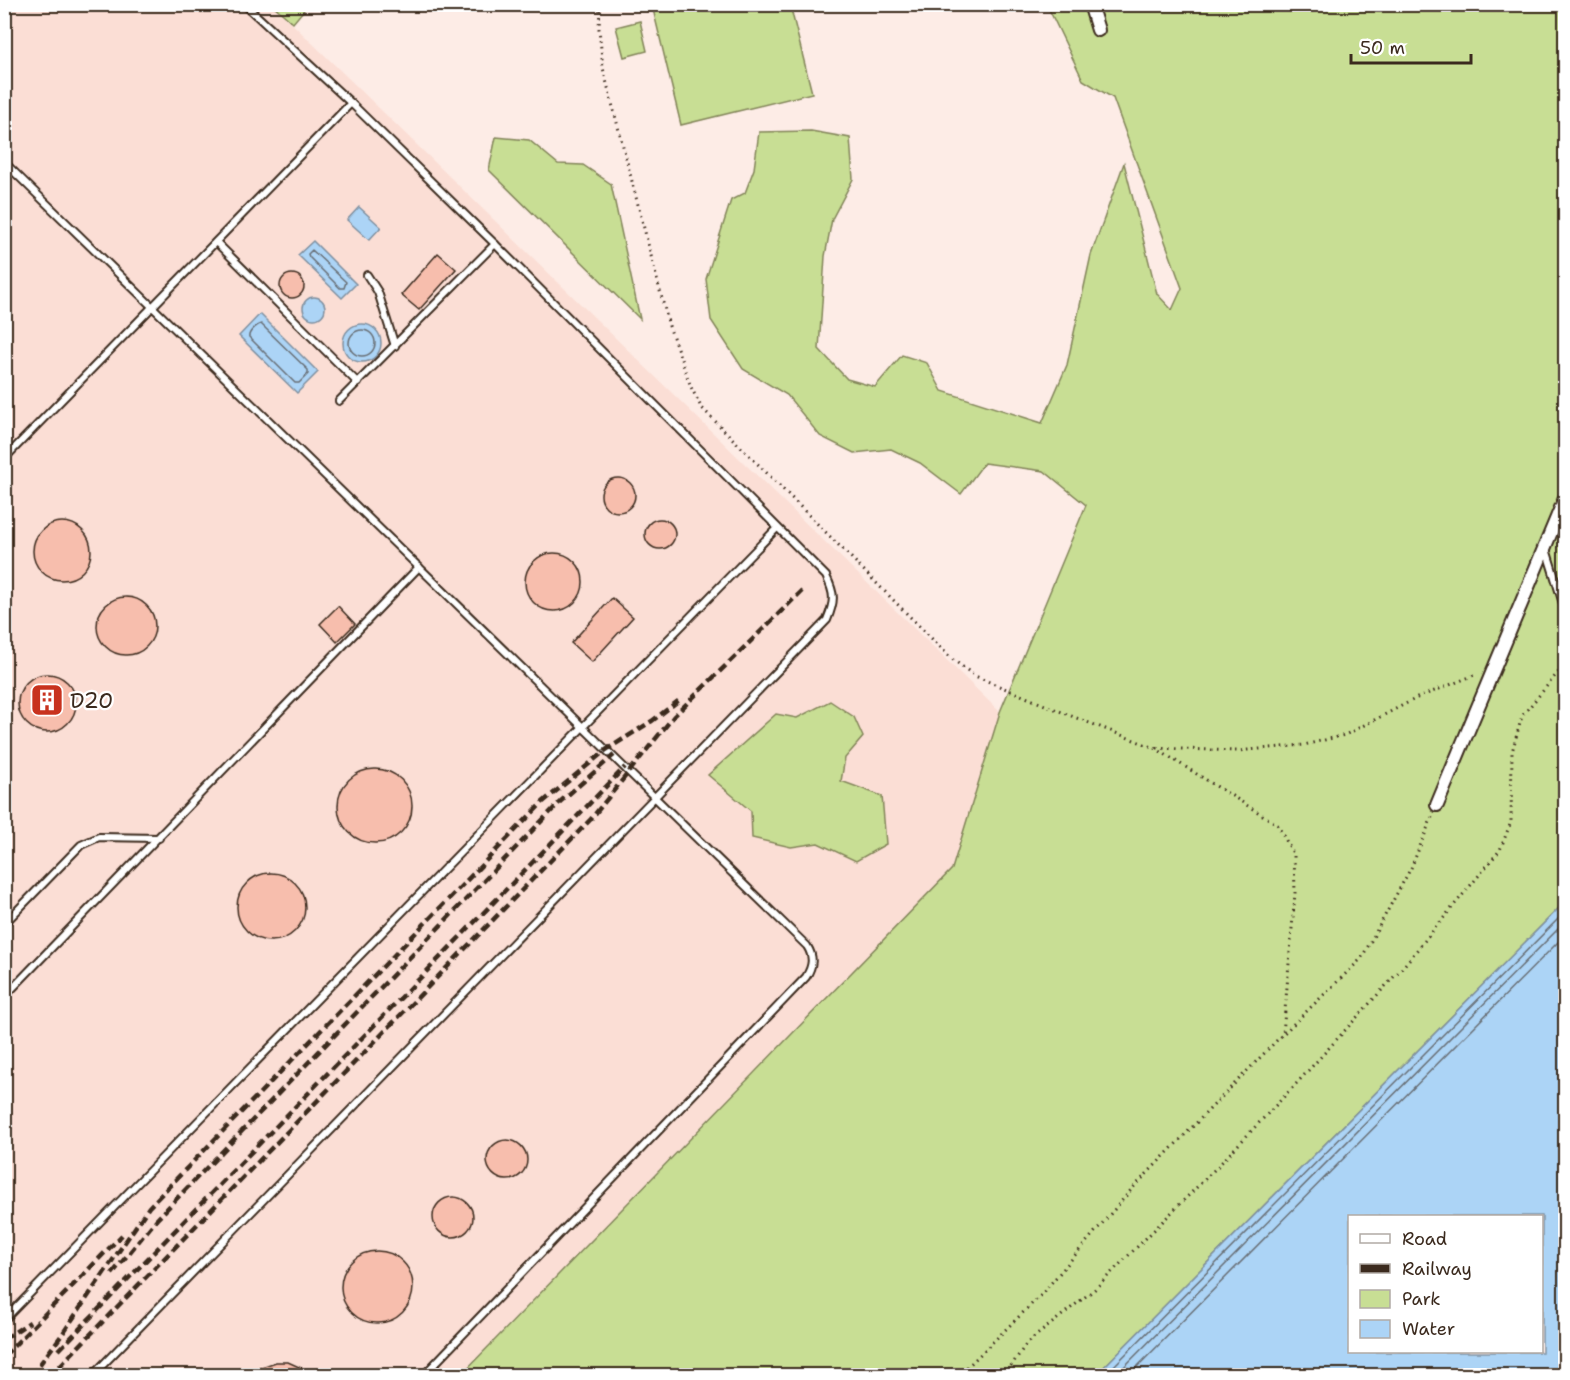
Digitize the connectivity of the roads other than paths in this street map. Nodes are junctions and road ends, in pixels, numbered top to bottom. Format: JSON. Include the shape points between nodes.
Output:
{"nodes":[{"id":1,"x":244,"y":4,"type":"edge"},
{"id":2,"x":1090,"y":4,"type":"edge"},
{"id":3,"x":1098,"y":30,"type":"dead end"},
{"id":4,"x":351,"y":103,"type":"junction"},
{"id":5,"x":4,"y":162,"type":"edge"},
{"id":6,"x":216,"y":242,"type":"junction"},
{"id":7,"x":495,"y":244,"type":"junction"},
{"id":8,"x":367,"y":275,"type":"dead end"},
{"id":9,"x":152,"y":307,"type":"junction"},
{"id":10,"x":394,"y":346,"type":"junction"},
{"id":11,"x":357,"y":383,"type":"junction"},
{"id":12,"x":339,"y":401,"type":"dead end"},
{"id":13,"x":4,"y":459,"type":"edge"},
{"id":14,"x":1566,"y":496,"type":"edge"},
{"id":15,"x":777,"y":528,"type":"junction"},
{"id":16,"x":1545,"y":546,"type":"junction"},
{"id":17,"x":419,"y":567,"type":"junction"},
{"id":18,"x":1566,"y":613,"type":"edge"},
{"id":19,"x":583,"y":727,"type":"junction"},
{"id":20,"x":654,"y":797,"type":"junction"},
{"id":21,"x":1437,"y":805,"type":"road end"},
{"id":22,"x":159,"y":838,"type":"junction"},
{"id":23,"x":4,"y":924,"type":"edge"},
{"id":24,"x":4,"y":997,"type":"edge"},
{"id":25,"x":4,"y":1320,"type":"edge"},
{"id":26,"x":92,"y":1376,"type":"edge"},
{"id":27,"x":423,"y":1376,"type":"edge"}],
"edges":[{"from":1,"to":4,"type":"lane"},
{"from":2,"to":3,"type":"street"},
{"from":4,"to":6,"type":"lane"},
{"from":4,"to":7,"type":"lane"},
{"from":5,"to":9,"type":"lane"},
{"from":6,"to":9,"type":"lane"},
{"from":6,"to":11,"type":"lane"},
{"from":7,"to":10,"type":"lane"},
{"from":7,"to":15,"type":"lane"},
{"from":8,"to":10,"type":"lane","via":[[378,292]]},
{"from":9,"to":13,"type":"lane"},
{"from":9,"to":17,"type":"lane"},
{"from":10,"to":11,"type":"lane"},
{"from":11,"to":12,"type":"lane"},
{"from":14,"to":16,"type":"street"},
{"from":15,"to":19,"type":"lane"},
{"from":15,"to":20,"type":"lane","via":[[826,576],[833,590],[833,606],[827,620]]},
{"from":16,"to":18,"type":"lane"},
{"from":16,"to":21,"type":"street"},
{"from":17,"to":19,"type":"lane"},
{"from":17,"to":22,"type":"lane"},
{"from":19,"to":20,"type":"lane"},
{"from":19,"to":25,"type":"lane"},
{"from":20,"to":26,"type":"lane"},
{"from":20,"to":27,"type":"lane","via":[[807,946],[812,954],[812,968]]},
{"from":22,"to":23,"type":"lane","via":[[99,837],[81,844]]},
{"from":22,"to":24,"type":"lane"}]}
